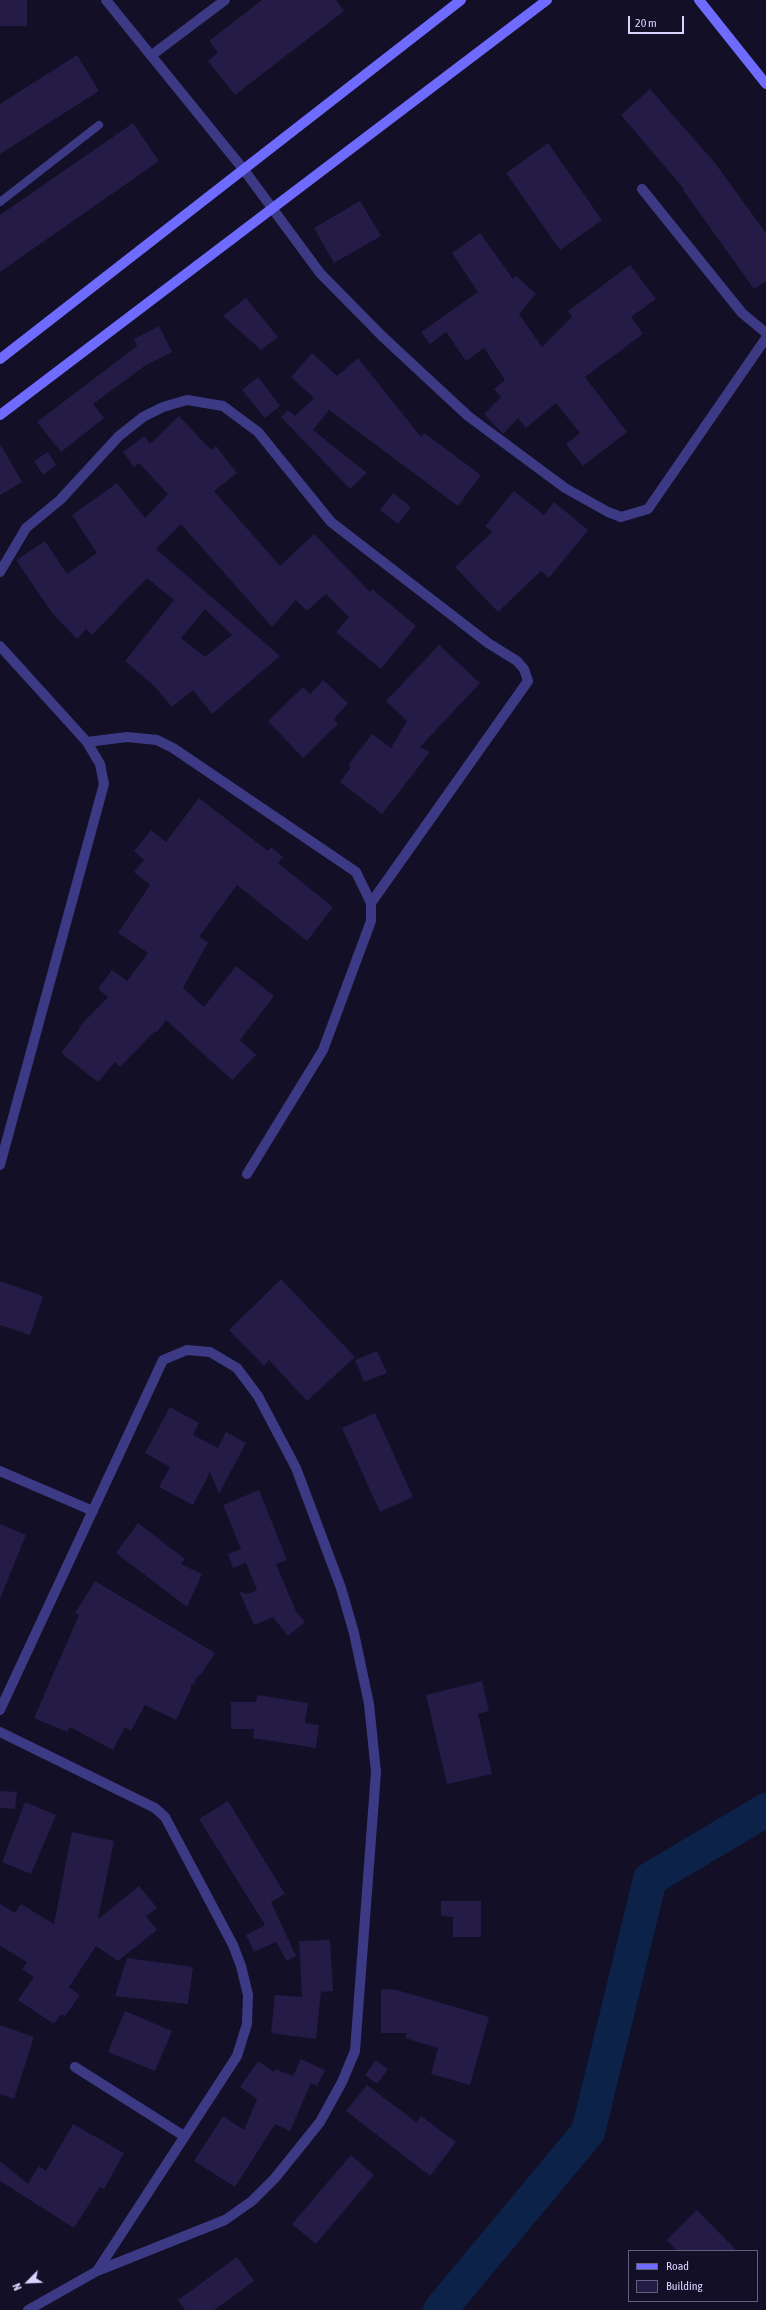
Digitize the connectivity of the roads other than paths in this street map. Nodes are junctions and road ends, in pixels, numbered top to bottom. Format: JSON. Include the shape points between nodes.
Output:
{"nodes":[{"id":1,"x":106,"y":0,"type":"edge"},
{"id":2,"x":225,"y":0,"type":"edge"},
{"id":3,"x":461,"y":0,"type":"edge"},
{"id":4,"x":548,"y":0,"type":"edge"},
{"id":5,"x":699,"y":0,"type":"edge"},
{"id":6,"x":152,"y":56,"type":"junction"},
{"id":7,"x":766,"y":84,"type":"edge"},
{"id":8,"x":99,"y":124,"type":"dead end"},
{"id":9,"x":244,"y":170,"type":"junction"},
{"id":10,"x":642,"y":189,"type":"dead end"},
{"id":11,"x":0,"y":202,"type":"edge"},
{"id":12,"x":273,"y":209,"type":"junction"},
{"id":13,"x":766,"y":333,"type":"edge"},
{"id":14,"x":766,"y":338,"type":"edge"},
{"id":15,"x":0,"y":359,"type":"edge"},
{"id":16,"x":0,"y":414,"type":"edge"},
{"id":17,"x":0,"y":572,"type":"edge"},
{"id":18,"x":0,"y":646,"type":"edge"},
{"id":19,"x":88,"y":742,"type":"junction"},
{"id":20,"x":371,"y":903,"type":"junction"},
{"id":21,"x":0,"y":1165,"type":"edge"},
{"id":22,"x":247,"y":1174,"type":"dead end"},
{"id":23,"x":0,"y":1471,"type":"edge"},
{"id":24,"x":93,"y":1511,"type":"junction"},
{"id":25,"x":0,"y":1710,"type":"edge"},
{"id":26,"x":0,"y":1732,"type":"edge"},
{"id":27,"x":75,"y":2067,"type":"dead end"},
{"id":28,"x":184,"y":2136,"type":"junction"},
{"id":29,"x":97,"y":2271,"type":"junction"},
{"id":30,"x":28,"y":2310,"type":"edge"}],
"edges":[{"from":1,"to":6,"type":"street"},
{"from":2,"to":6,"type":"street"},
{"from":3,"to":9,"type":"street"},
{"from":4,"to":12,"type":"street"},
{"from":5,"to":7,"type":"street"},
{"from":6,"to":9,"type":"street"},
{"from":8,"to":11,"type":"lane"},
{"from":9,"to":12,"type":"street"},
{"from":9,"to":15,"type":"street"},
{"from":10,"to":13,"type":"street","via":[[742,314]]},
{"from":12,"to":14,"type":"street","via":[[320,273],[382,336],[468,416],[565,488],[617,517],[648,509]]},
{"from":12,"to":16,"type":"street"},
{"from":17,"to":20,"type":"street","via":[[26,528],[60,500],[119,436],[143,417],[162,407],[187,400],[223,406],[258,432],[331,522],[488,642],[517,660],[524,669],[528,681]]},
{"from":18,"to":19,"type":"street"},
{"from":19,"to":20,"type":"street","via":[[127,737],[142,738],[157,740],[173,748],[356,872]]},
{"from":19,"to":21,"type":"street","via":[[100,764],[104,784]]},
{"from":20,"to":22,"type":"street","via":[[371,921],[323,1050]]},
{"from":23,"to":24,"type":"street"},
{"from":24,"to":25,"type":"street"},
{"from":24,"to":29,"type":"street","via":[[163,1360],[187,1350],[210,1352],[237,1368],[258,1396],[296,1468],[326,1545],[354,1634],[368,1697],[376,1772],[355,2051],[342,2082],[320,2122],[270,2183],[252,2201],[225,2220]]},
{"from":26,"to":28,"type":"street","via":[[155,1808],[165,1817],[233,1945],[248,1995],[247,2024],[237,2056]]},
{"from":27,"to":28,"type":"street"},
{"from":28,"to":29,"type":"street"},
{"from":29,"to":30,"type":"street"}]}
